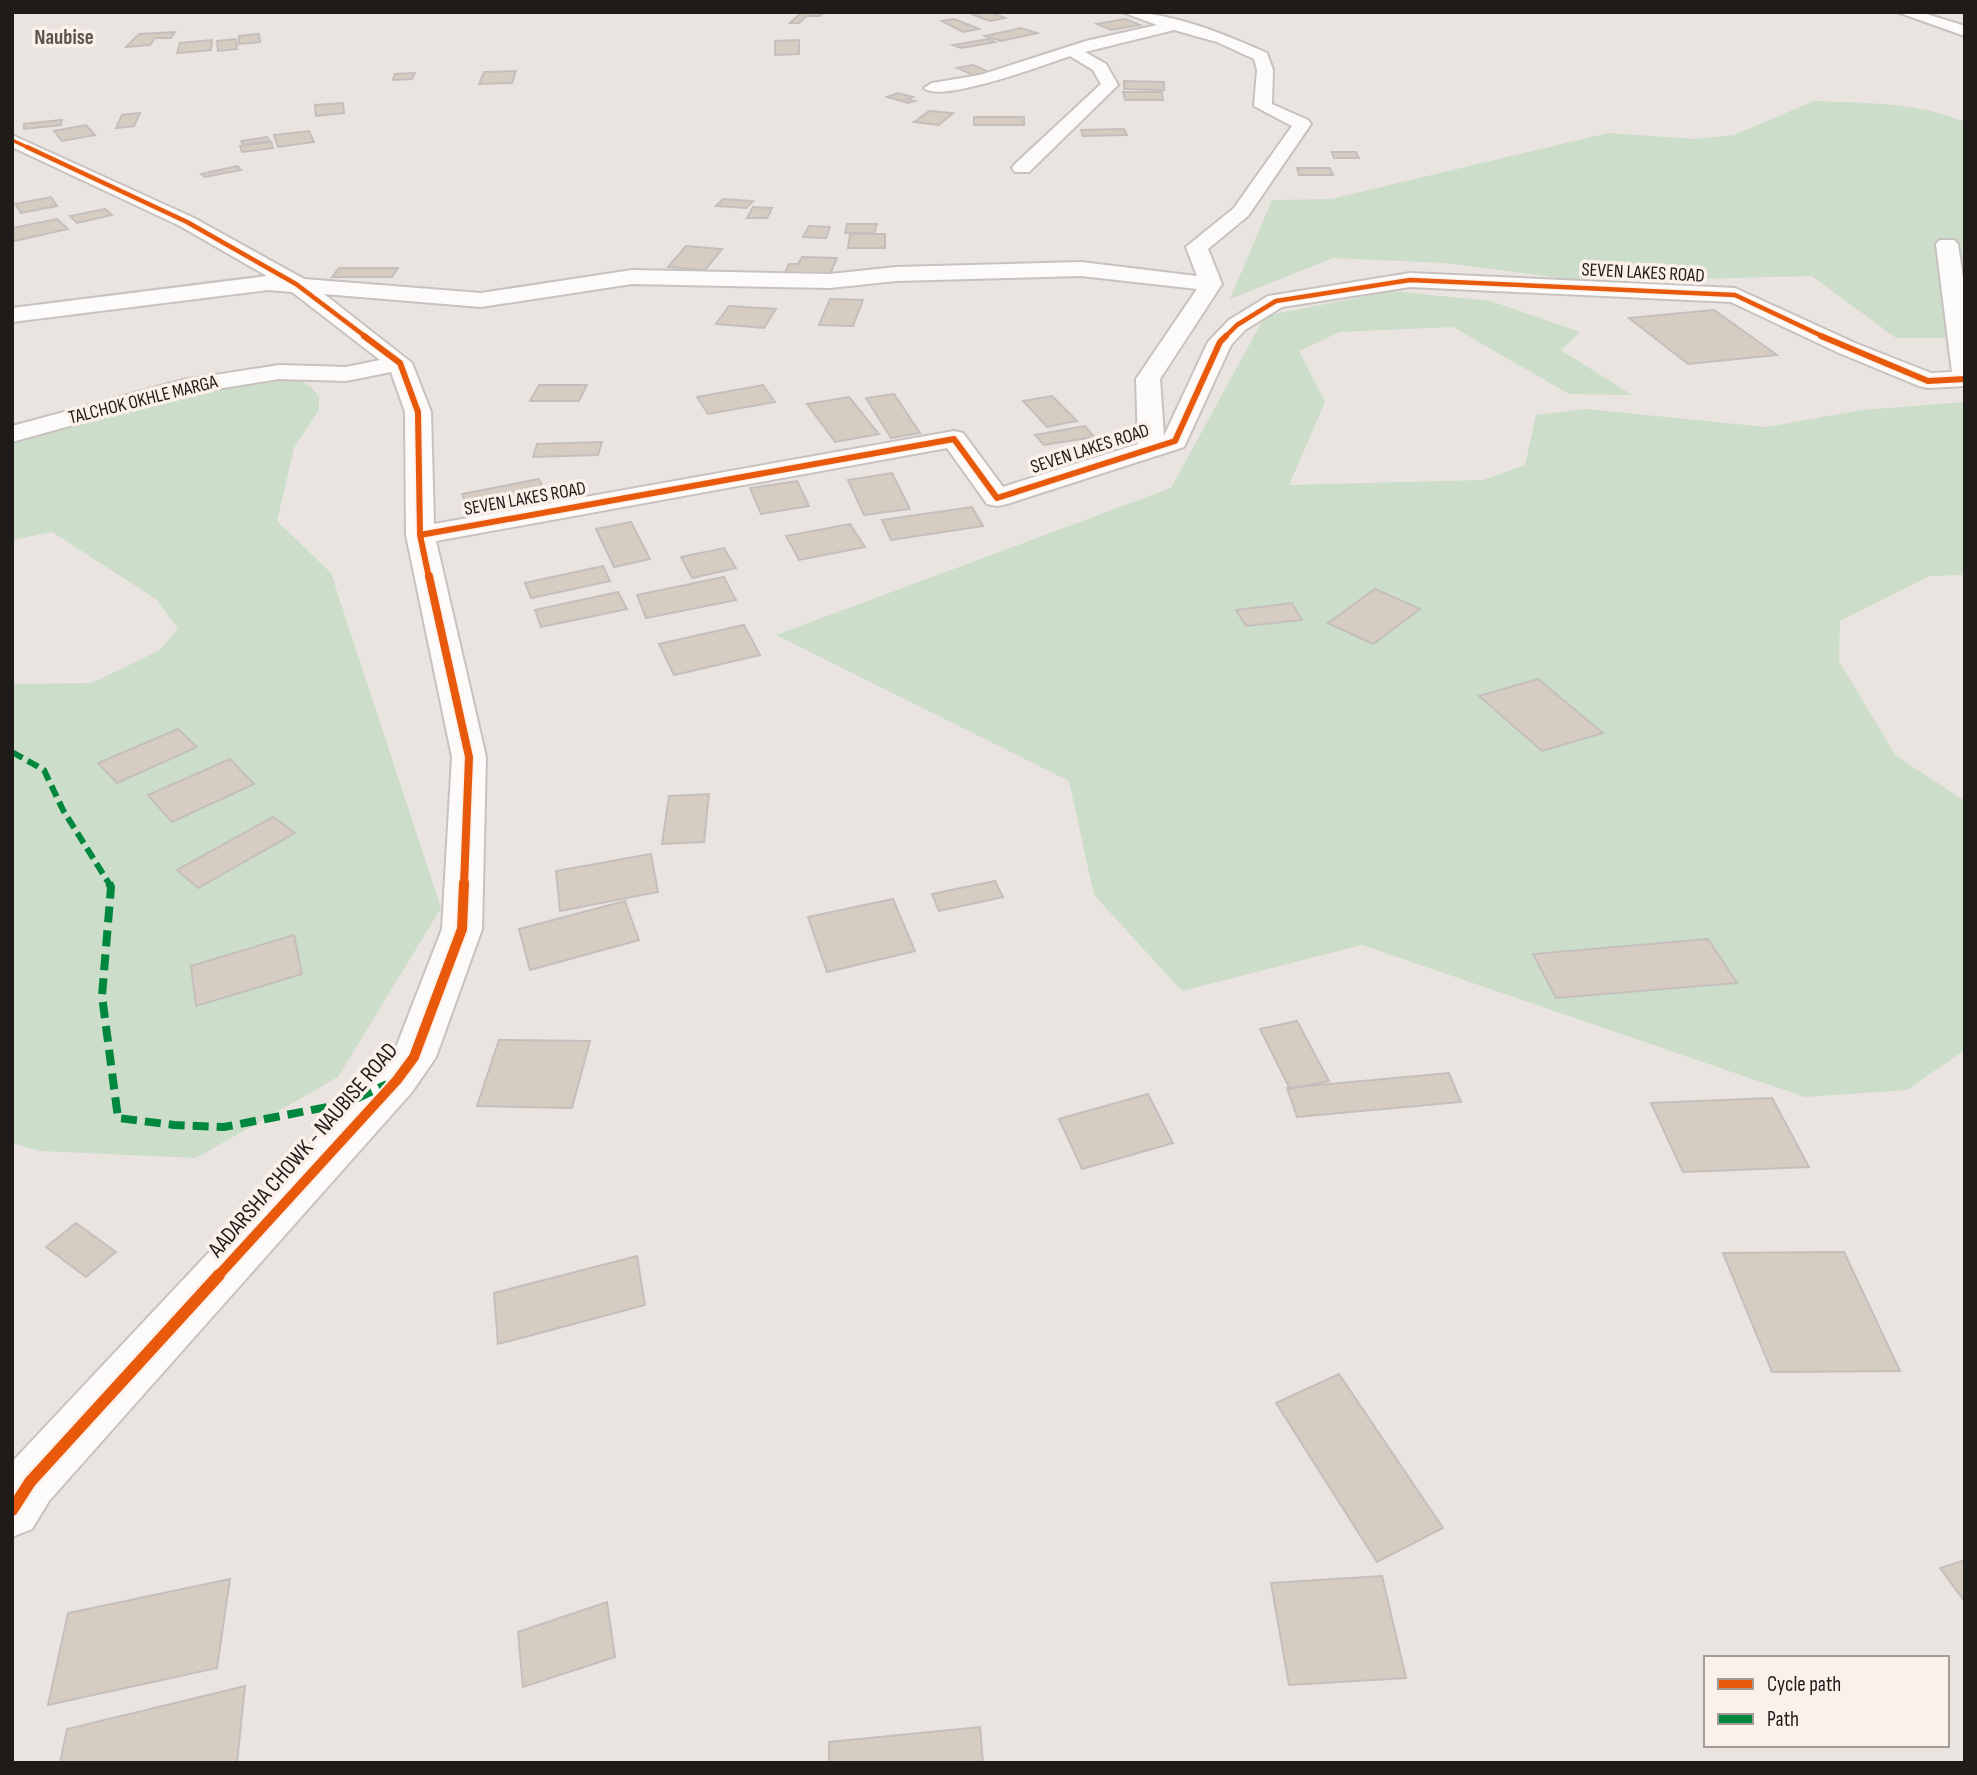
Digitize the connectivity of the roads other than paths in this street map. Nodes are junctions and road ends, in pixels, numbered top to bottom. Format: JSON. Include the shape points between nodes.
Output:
{"nodes":[{"id":1,"x":1129,"y":12,"type":"edge"},
{"id":2,"x":1904,"y":12,"type":"edge"},
{"id":3,"x":1174,"y":27,"type":"junction"},
{"id":4,"x":1965,"y":31,"type":"edge"},
{"id":5,"x":1072,"y":50,"type":"junction"},
{"id":6,"x":932,"y":88,"type":"dead end"},
{"id":7,"x":12,"y":140,"type":"edge"},
{"id":8,"x":1022,"y":168,"type":"dead end"},
{"id":9,"x":1947,"y":244,"type":"dead end"},
{"id":10,"x":296,"y":284,"type":"junction"},
{"id":11,"x":1211,"y":284,"type":"junction"},
{"id":12,"x":12,"y":315,"type":"edge"},
{"id":13,"x":400,"y":363,"type":"junction"},
{"id":14,"x":1965,"y":377,"type":"edge"},
{"id":15,"x":12,"y":434,"type":"edge"},
{"id":16,"x":1151,"y":447,"type":"junction"},
{"id":17,"x":420,"y":535,"type":"junction"},
{"id":18,"x":12,"y":1510,"type":"edge"}],
"edges":[{"from":1,"to":3,"type":"street"},
{"from":2,"to":4,"type":"street"},
{"from":3,"to":5,"type":"street"},
{"from":3,"to":11,"type":"street","via":[[1222,39],[1261,56],[1263,106],[1301,124],[1241,212],[1198,247]]},
{"from":5,"to":6,"type":"street","via":[[983,80]]},
{"from":5,"to":8,"type":"street","via":[[1100,67],[1110,85]]},
{"from":7,"to":10,"type":"street","via":[[187,222]]},
{"from":9,"to":14,"type":"street","name":"SEVEN LAKES ROAD"},
{"from":10,"to":11,"type":"street","via":[[481,300],[632,277],[830,281],[896,274],[1082,269]]},
{"from":10,"to":12,"type":"street","via":[[234,286]]},
{"from":10,"to":13,"type":"street"},
{"from":11,"to":16,"type":"street","via":[[1148,379]]},
{"from":13,"to":15,"type":"street","name":"TALCHOK OKHLE MARGA","via":[[346,374],[279,372],[183,387]]},
{"from":13,"to":17,"type":"street","name":"AADARSHA CHOWK - NAUBISE ROAD","via":[[418,412]]},
{"from":14,"to":16,"type":"street","name":"SEVEN LAKES ROAD","via":[[1928,381],[1735,295],[1410,280],[1276,301],[1237,325],[1220,342],[1175,441]]},
{"from":16,"to":17,"type":"street","name":"SEVEN LAKES ROAD","via":[[997,498],[954,439]]},
{"from":17,"to":18,"type":"street","name":"AADARSHA CHOWK - NAUBISE ROAD","via":[[469,757],[462,929],[414,1057],[30,1482]]}]}
